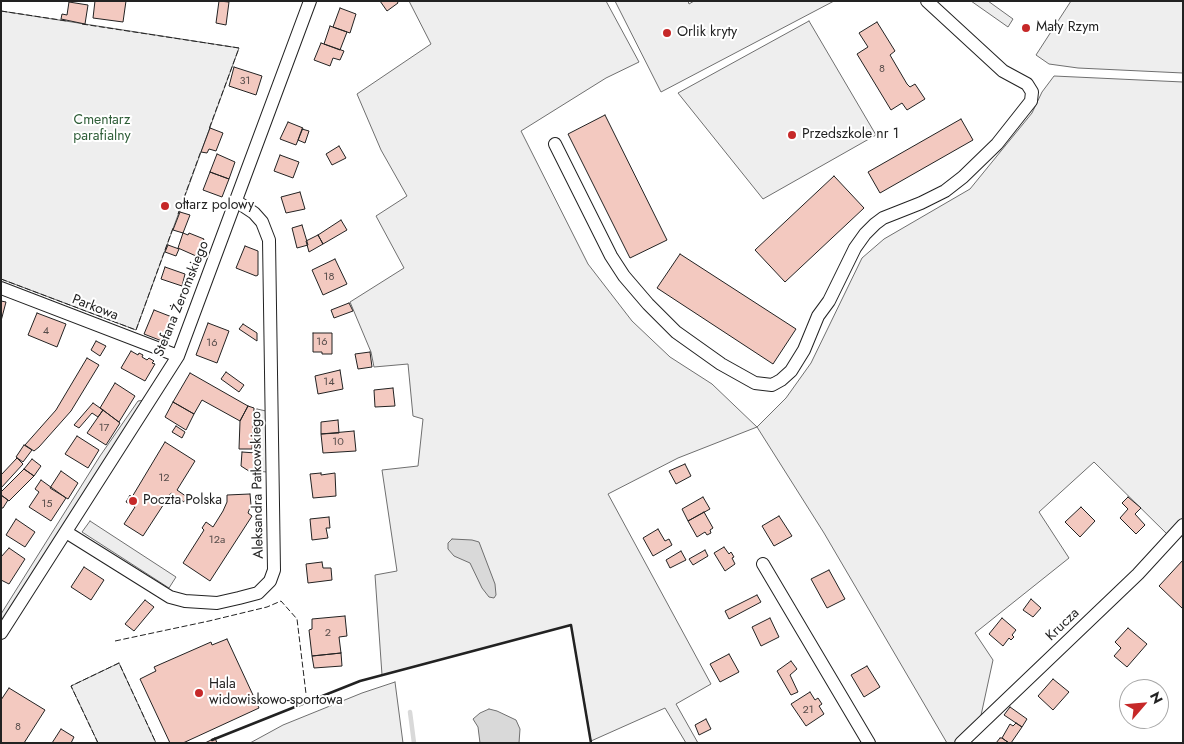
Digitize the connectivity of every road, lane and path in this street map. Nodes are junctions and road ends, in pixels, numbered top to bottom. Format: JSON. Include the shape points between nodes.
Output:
{"nodes":[{"id":1,"x":310,"y":1,"type":"edge"},
{"id":2,"x":927,"y":1,"type":"edge"},
{"id":3,"x":555,"y":144,"type":"dead end"},
{"id":4,"x":236,"y":201,"type":"junction"},
{"id":5,"x":1,"y":288,"type":"edge"},
{"id":6,"x":178,"y":356,"type":"junction"},
{"id":7,"x":1183,"y":525,"type":"edge"},
{"id":8,"x":66,"y":532,"type":"junction"},
{"id":9,"x":763,"y":564,"type":"dead end"},
{"id":10,"x":1,"y":633,"type":"edge"},
{"id":11,"x":869,"y":743,"type":"edge"},
{"id":12,"x":961,"y":743,"type":"edge"}],
"edges":[{"from":1,"to":4,"type":"street","name":"Stefana Żeromskiego"},
{"from":2,"to":3,"type":"street","via":[[1003,70],[1027,84],[1032,92],[1031,101],[997,144],[963,178],[945,191],[883,218],[865,234],[818,316],[804,350],[791,371],[772,385],[755,383],[721,364],[676,332],[648,304],[611,256]]},
{"from":4,"to":6,"type":"street","name":"Stefana Żeromskiego"},
{"from":4,"to":8,"type":"street","name":"Aleksandra Patkowskiego","via":[[262,222],[268,240],[273,576],[258,593],[217,603],[184,601],[170,597]]},
{"from":5,"to":6,"type":"street","name":"Parkowa"},
{"from":6,"to":8,"type":"street","name":"Stefana Żeromskiego"},
{"from":7,"to":12,"type":"street","name":"Krucza","via":[[1138,574]]},
{"from":8,"to":10,"type":"street","name":"Stefana Żeromskiego"},
{"from":9,"to":11,"type":"street"}]}
